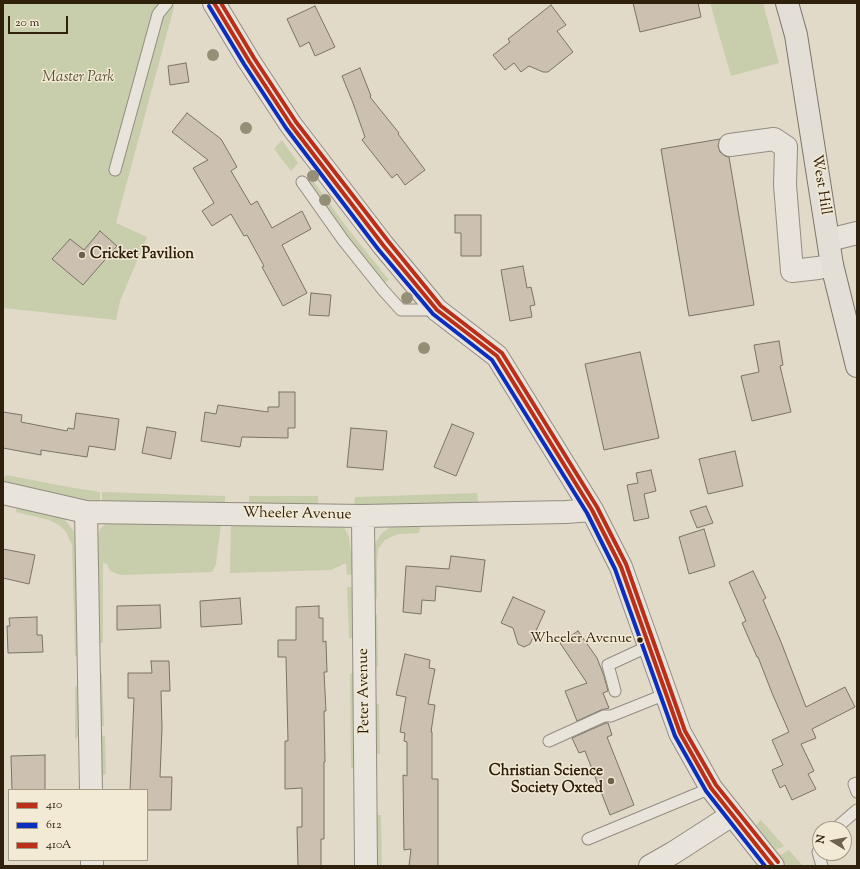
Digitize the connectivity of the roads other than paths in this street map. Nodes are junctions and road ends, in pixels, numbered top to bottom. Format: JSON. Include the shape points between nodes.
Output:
{"nodes":[{"id":1,"x":167,"y":3,"type":"edge"},
{"id":2,"x":214,"y":3,"type":"edge"},
{"id":3,"x":787,"y":3,"type":"edge"},
{"id":4,"x":730,"y":145,"type":"dead end"},
{"id":5,"x":115,"y":170,"type":"dead end"},
{"id":6,"x":302,"y":182,"type":"dead end"},
{"id":7,"x":857,"y":233,"type":"edge"},
{"id":8,"x":829,"y":240,"type":"junction"},
{"id":9,"x":832,"y":265,"type":"junction"},
{"id":10,"x":437,"y":310,"type":"junction"},
{"id":11,"x":857,"y":366,"type":"edge"},
{"id":12,"x":3,"y":493,"type":"edge"},
{"id":13,"x":592,"y":510,"type":"junction"},
{"id":14,"x":86,"y":512,"type":"junction"},
{"id":15,"x":363,"y":516,"type":"junction"},
{"id":16,"x":649,"y":646,"type":"junction"},
{"id":17,"x":615,"y":691,"type":"dead end"},
{"id":18,"x":666,"y":694,"type":"junction"},
{"id":19,"x":549,"y":741,"type":"dead end"},
{"id":20,"x":857,"y":783,"type":"edge"},
{"id":21,"x":711,"y":788,"type":"junction"},
{"id":22,"x":91,"y":789,"type":"edge"},
{"id":23,"x":857,"y":792,"type":"edge"},
{"id":24,"x":857,"y":810,"type":"edge"},
{"id":25,"x":732,"y":815,"type":"junction"},
{"id":26,"x":844,"y":821,"type":"edge"},
{"id":27,"x":588,"y":839,"type":"dead end"},
{"id":28,"x":366,"y":866,"type":"edge"},
{"id":29,"x":650,"y":866,"type":"edge"},
{"id":30,"x":773,"y":866,"type":"edge"}],
"edges":[{"from":1,"to":5,"type":"lane","via":[[158,14]]},
{"from":2,"to":10,"type":"street","via":[[291,125],[383,245]]},
{"from":3,"to":8,"type":"main road","name":"West Hill","via":[[796,35]]},
{"from":4,"to":9,"type":"street","via":[[774,139],[786,147],[785,185],[792,271]]},
{"from":6,"to":10,"type":"lane","via":[[343,240],[402,310]]},
{"from":7,"to":8,"type":"street"},
{"from":8,"to":9,"type":"main road","name":"West Hill"},
{"from":9,"to":11,"type":"main road","name":"West Hill"},
{"from":10,"to":13,"type":"street","via":[[498,356]]},
{"from":12,"to":14,"type":"street","name":"Wheeler Avenue"},
{"from":13,"to":15,"type":"street","name":"Wheeler Avenue"},
{"from":13,"to":16,"type":"street","via":[[621,567]]},
{"from":14,"to":15,"type":"street","name":"Wheeler Avenue"},
{"from":14,"to":22,"type":"street"},
{"from":15,"to":28,"type":"street","name":"Peter Avenue"},
{"from":16,"to":17,"type":"lane","via":[[608,665]]},
{"from":16,"to":18,"type":"street"},
{"from":18,"to":19,"type":"lane","via":[[611,716],[604,716]]},
{"from":18,"to":21,"type":"street","via":[[680,734]]},
{"from":20,"to":23,"type":"lane","via":[[854,784]]},
{"from":21,"to":25,"type":"street"},
{"from":21,"to":27,"type":"lane"},
{"from":24,"to":26,"type":"lane"},
{"from":25,"to":29,"type":"street"},
{"from":25,"to":30,"type":"street"}]}
